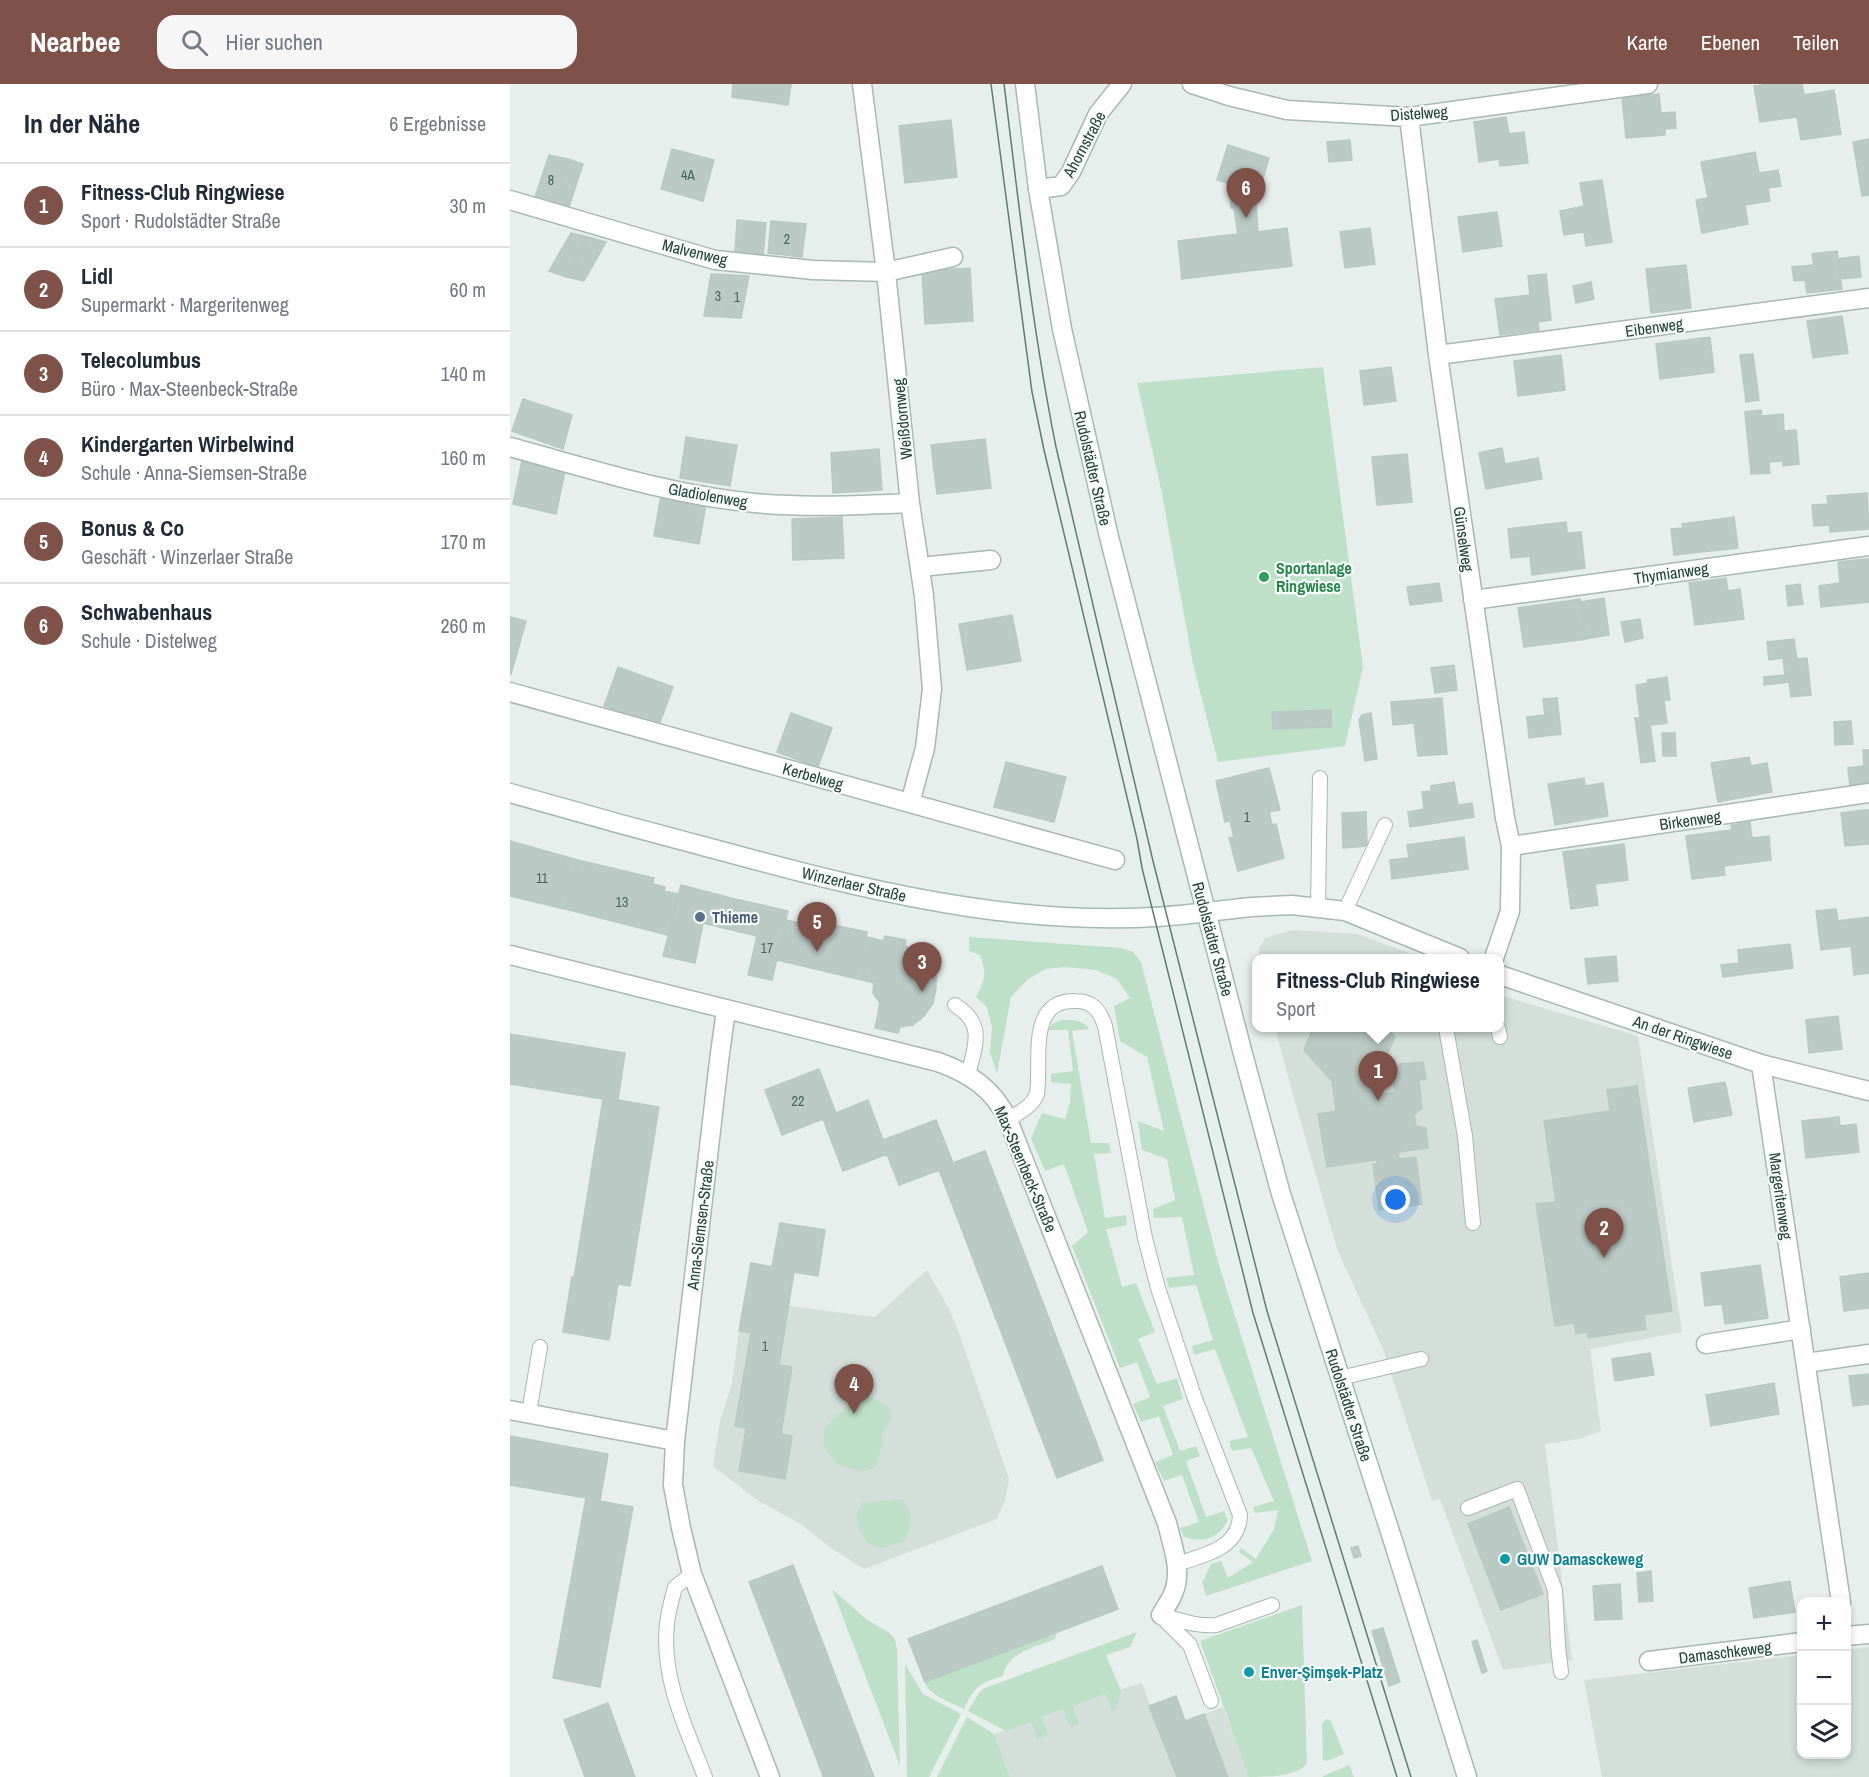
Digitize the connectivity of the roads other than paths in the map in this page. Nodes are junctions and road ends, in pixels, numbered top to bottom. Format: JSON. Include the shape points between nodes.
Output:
{"nodes":[{"id":1,"x":862,"y":84,"type":"edge"},
{"id":2,"x":1025,"y":84,"type":"edge"},
{"id":3,"x":1122,"y":84,"type":"edge"},
{"id":4,"x":1192,"y":84,"type":"edge"},
{"id":5,"x":1648,"y":84,"type":"edge"},
{"id":6,"x":1409,"y":117,"type":"junction"},
{"id":7,"x":1038,"y":189,"type":"junction"},
{"id":8,"x":510,"y":200,"type":"edge"},
{"id":9,"x":953,"y":257,"type":"dead end"},
{"id":10,"x":886,"y":272,"type":"junction"},
{"id":11,"x":1869,"y":298,"type":"edge"},
{"id":12,"x":1438,"y":355,"type":"junction"},
{"id":13,"x":510,"y":447,"type":"edge"},
{"id":14,"x":910,"y":503,"type":"junction"},
{"id":15,"x":1869,"y":546,"type":"edge"},
{"id":16,"x":990,"y":560,"type":"dead end"},
{"id":17,"x":920,"y":567,"type":"junction"},
{"id":18,"x":1473,"y":600,"type":"junction"},
{"id":19,"x":510,"y":692,"type":"edge"},
{"id":20,"x":1320,"y":778,"type":"dead end"},
{"id":21,"x":1869,"y":793,"type":"edge"},
{"id":22,"x":510,"y":794,"type":"edge"},
{"id":23,"x":910,"y":803,"type":"junction"},
{"id":24,"x":1385,"y":825,"type":"dead end"},
{"id":25,"x":1511,"y":846,"type":"junction"},
{"id":26,"x":1115,"y":860,"type":"dead end"},
{"id":27,"x":1318,"y":907,"type":"junction"},
{"id":28,"x":1345,"y":911,"type":"junction"},
{"id":29,"x":1207,"y":912,"type":"junction"},
{"id":30,"x":1448,"y":954,"type":"edge"},
{"id":31,"x":1495,"y":954,"type":"edge"},
{"id":32,"x":510,"y":955,"type":"edge"},
{"id":33,"x":1504,"y":976,"type":"edge"},
{"id":34,"x":955,"y":1005,"type":"dead end"},
{"id":35,"x":726,"y":1010,"type":"junction"},
{"id":36,"x":1447,"y":1032,"type":"edge"},
{"id":37,"x":1761,"y":1064,"type":"junction"},
{"id":38,"x":968,"y":1075,"type":"junction"},
{"id":39,"x":1869,"y":1091,"type":"edge"},
{"id":40,"x":1008,"y":1120,"type":"junction"},
{"id":41,"x":1473,"y":1223,"type":"dead end"},
{"id":42,"x":1801,"y":1329,"type":"junction"},
{"id":43,"x":1706,"y":1344,"type":"dead end"},
{"id":44,"x":540,"y":1347,"type":"dead end"},
{"id":45,"x":1869,"y":1354,"type":"edge"},
{"id":46,"x":1421,"y":1359,"type":"dead end"},
{"id":47,"x":1806,"y":1363,"type":"junction"},
{"id":48,"x":1340,"y":1378,"type":"junction"},
{"id":49,"x":510,"y":1410,"type":"edge"},
{"id":50,"x":529,"y":1413,"type":"junction"},
{"id":51,"x":675,"y":1441,"type":"junction"},
{"id":52,"x":1468,"y":1508,"type":"dead end"},
{"id":53,"x":1177,"y":1564,"type":"junction"},
{"id":54,"x":692,"y":1574,"type":"junction"},
{"id":55,"x":1840,"y":1597,"type":"edge"},
{"id":56,"x":1272,"y":1605,"type":"dead end"},
{"id":57,"x":1161,"y":1615,"type":"junction"},
{"id":58,"x":1869,"y":1634,"type":"edge"},
{"id":59,"x":1851,"y":1636,"type":"edge"},
{"id":60,"x":1797,"y":1643,"type":"edge"},
{"id":61,"x":1649,"y":1661,"type":"dead end"},
{"id":62,"x":1561,"y":1672,"type":"dead end"},
{"id":63,"x":1211,"y":1701,"type":"dead end"},
{"id":64,"x":705,"y":1777,"type":"edge"},
{"id":65,"x":770,"y":1777,"type":"edge"},
{"id":66,"x":1467,"y":1777,"type":"edge"}],
"edges":[{"from":1,"to":10,"type":"street","name":"Weißdornweg"},
{"from":2,"to":7,"type":"street","name":"Rudolstädter Straße"},
{"from":3,"to":7,"type":"street","name":"Ahornstraße","via":[[1098,114],[1061,186]]},
{"from":4,"to":6,"type":"street","name":"Distelweg","via":[[1287,110]]},
{"from":5,"to":6,"type":"street","name":"Distelweg"},
{"from":6,"to":12,"type":"street","name":"Günselweg"},
{"from":7,"to":29,"type":"street","name":"Rudolstädter Straße","via":[[1062,329],[1109,537]]},
{"from":8,"to":10,"type":"street","name":"Malvenweg","via":[[715,260],[813,270]]},
{"from":9,"to":10,"type":"street"},
{"from":10,"to":14,"type":"street","name":"Weißdornweg"},
{"from":11,"to":12,"type":"street","name":"Eibenweg"},
{"from":12,"to":18,"type":"street","name":"Günselweg"},
{"from":13,"to":14,"type":"street","name":"Gladiolenweg","via":[[679,492],[745,502],[832,506]]},
{"from":14,"to":17,"type":"street","name":"Weißdornweg"},
{"from":15,"to":18,"type":"street","name":"Thymianweg"},
{"from":16,"to":17,"type":"street"},
{"from":17,"to":23,"type":"street","name":"Weißdornweg","via":[[932,689],[925,748]]},
{"from":18,"to":25,"type":"street","name":"Günselweg"},
{"from":19,"to":23,"type":"street","name":"Kerbelweg"},
{"from":20,"to":27,"type":"lane"},
{"from":21,"to":25,"type":"street","name":"Birkenweg"},
{"from":22,"to":29,"type":"street","name":"Winzerlaer Straße","via":[[860,888],[937,902],[1119,920]]},
{"from":23,"to":26,"type":"street","name":"Kerbelweg"},
{"from":24,"to":28,"type":"lane"},
{"from":25,"to":31,"type":"street","name":"Günselweg","via":[[1510,911]]},
{"from":27,"to":28,"type":"street"},
{"from":27,"to":29,"type":"street","via":[[1267,906]]},
{"from":28,"to":30,"type":"street"},
{"from":29,"to":48,"type":"street","name":"Rudolstädter Straße","via":[[1281,1194]]},
{"from":32,"to":35,"type":"street","name":"Max-Steenbeck-Straße"},
{"from":33,"to":37,"type":"street","name":"An der Ringwiese"},
{"from":34,"to":38,"type":"lane","via":[[967,1012],[974,1023],[976,1041]]},
{"from":35,"to":38,"type":"street","name":"Max-Steenbeck-Straße","via":[[938,1062]]},
{"from":35,"to":51,"type":"street","name":"Anna-Siemsen-Straße"},
{"from":36,"to":41,"type":"lane","via":[[1465,1136]]},
{"from":37,"to":39,"type":"street","name":"An der Ringwiese"},
{"from":37,"to":42,"type":"street","name":"Margeritenweg"},
{"from":38,"to":40,"type":"street","name":"Max-Steenbeck-Straße","via":[[990,1092]]},
{"from":40,"to":53,"type":"street","name":"Max-Steenbeck-Straße","via":[[1167,1522]]},
{"from":40,"to":53,"type":"lane","via":[[1034,1101],[1037,1094],[1040,1028],[1049,1010],[1074,1000],[1097,1008],[1105,1026],[1158,1288],[1240,1515],[1240,1525],[1224,1547]]},
{"from":42,"to":43,"type":"street"},
{"from":42,"to":47,"type":"street","name":"Margeritenweg"},
{"from":44,"to":50,"type":"lane"},
{"from":45,"to":47,"type":"street"},
{"from":46,"to":48,"type":"lane"},
{"from":47,"to":55,"type":"street","name":"Margeritenweg"},
{"from":48,"to":66,"type":"street","name":"Rudolstädter Straße"},
{"from":49,"to":50,"type":"street"},
{"from":50,"to":51,"type":"street"},
{"from":51,"to":54,"type":"street","name":"Anna-Siemsen-Straße","via":[[673,1485]]},
{"from":52,"to":62,"type":"lane","via":[[1517,1489],[1554,1590]]},
{"from":53,"to":57,"type":"street","name":"Max-Steenbeck-Straße","via":[[1174,1593]]},
{"from":54,"to":64,"type":"lane","via":[[675,1587],[667,1624],[667,1663],[674,1696]]},
{"from":54,"to":65,"type":"street","name":"Anna-Siemsen-Straße"},
{"from":56,"to":57,"type":"lane","via":[[1208,1625]]},
{"from":57,"to":63,"type":"lane","via":[[1190,1645]]},
{"from":58,"to":59,"type":"street"},
{"from":60,"to":61,"type":"street","name":"Damaschkeweg"}]}
